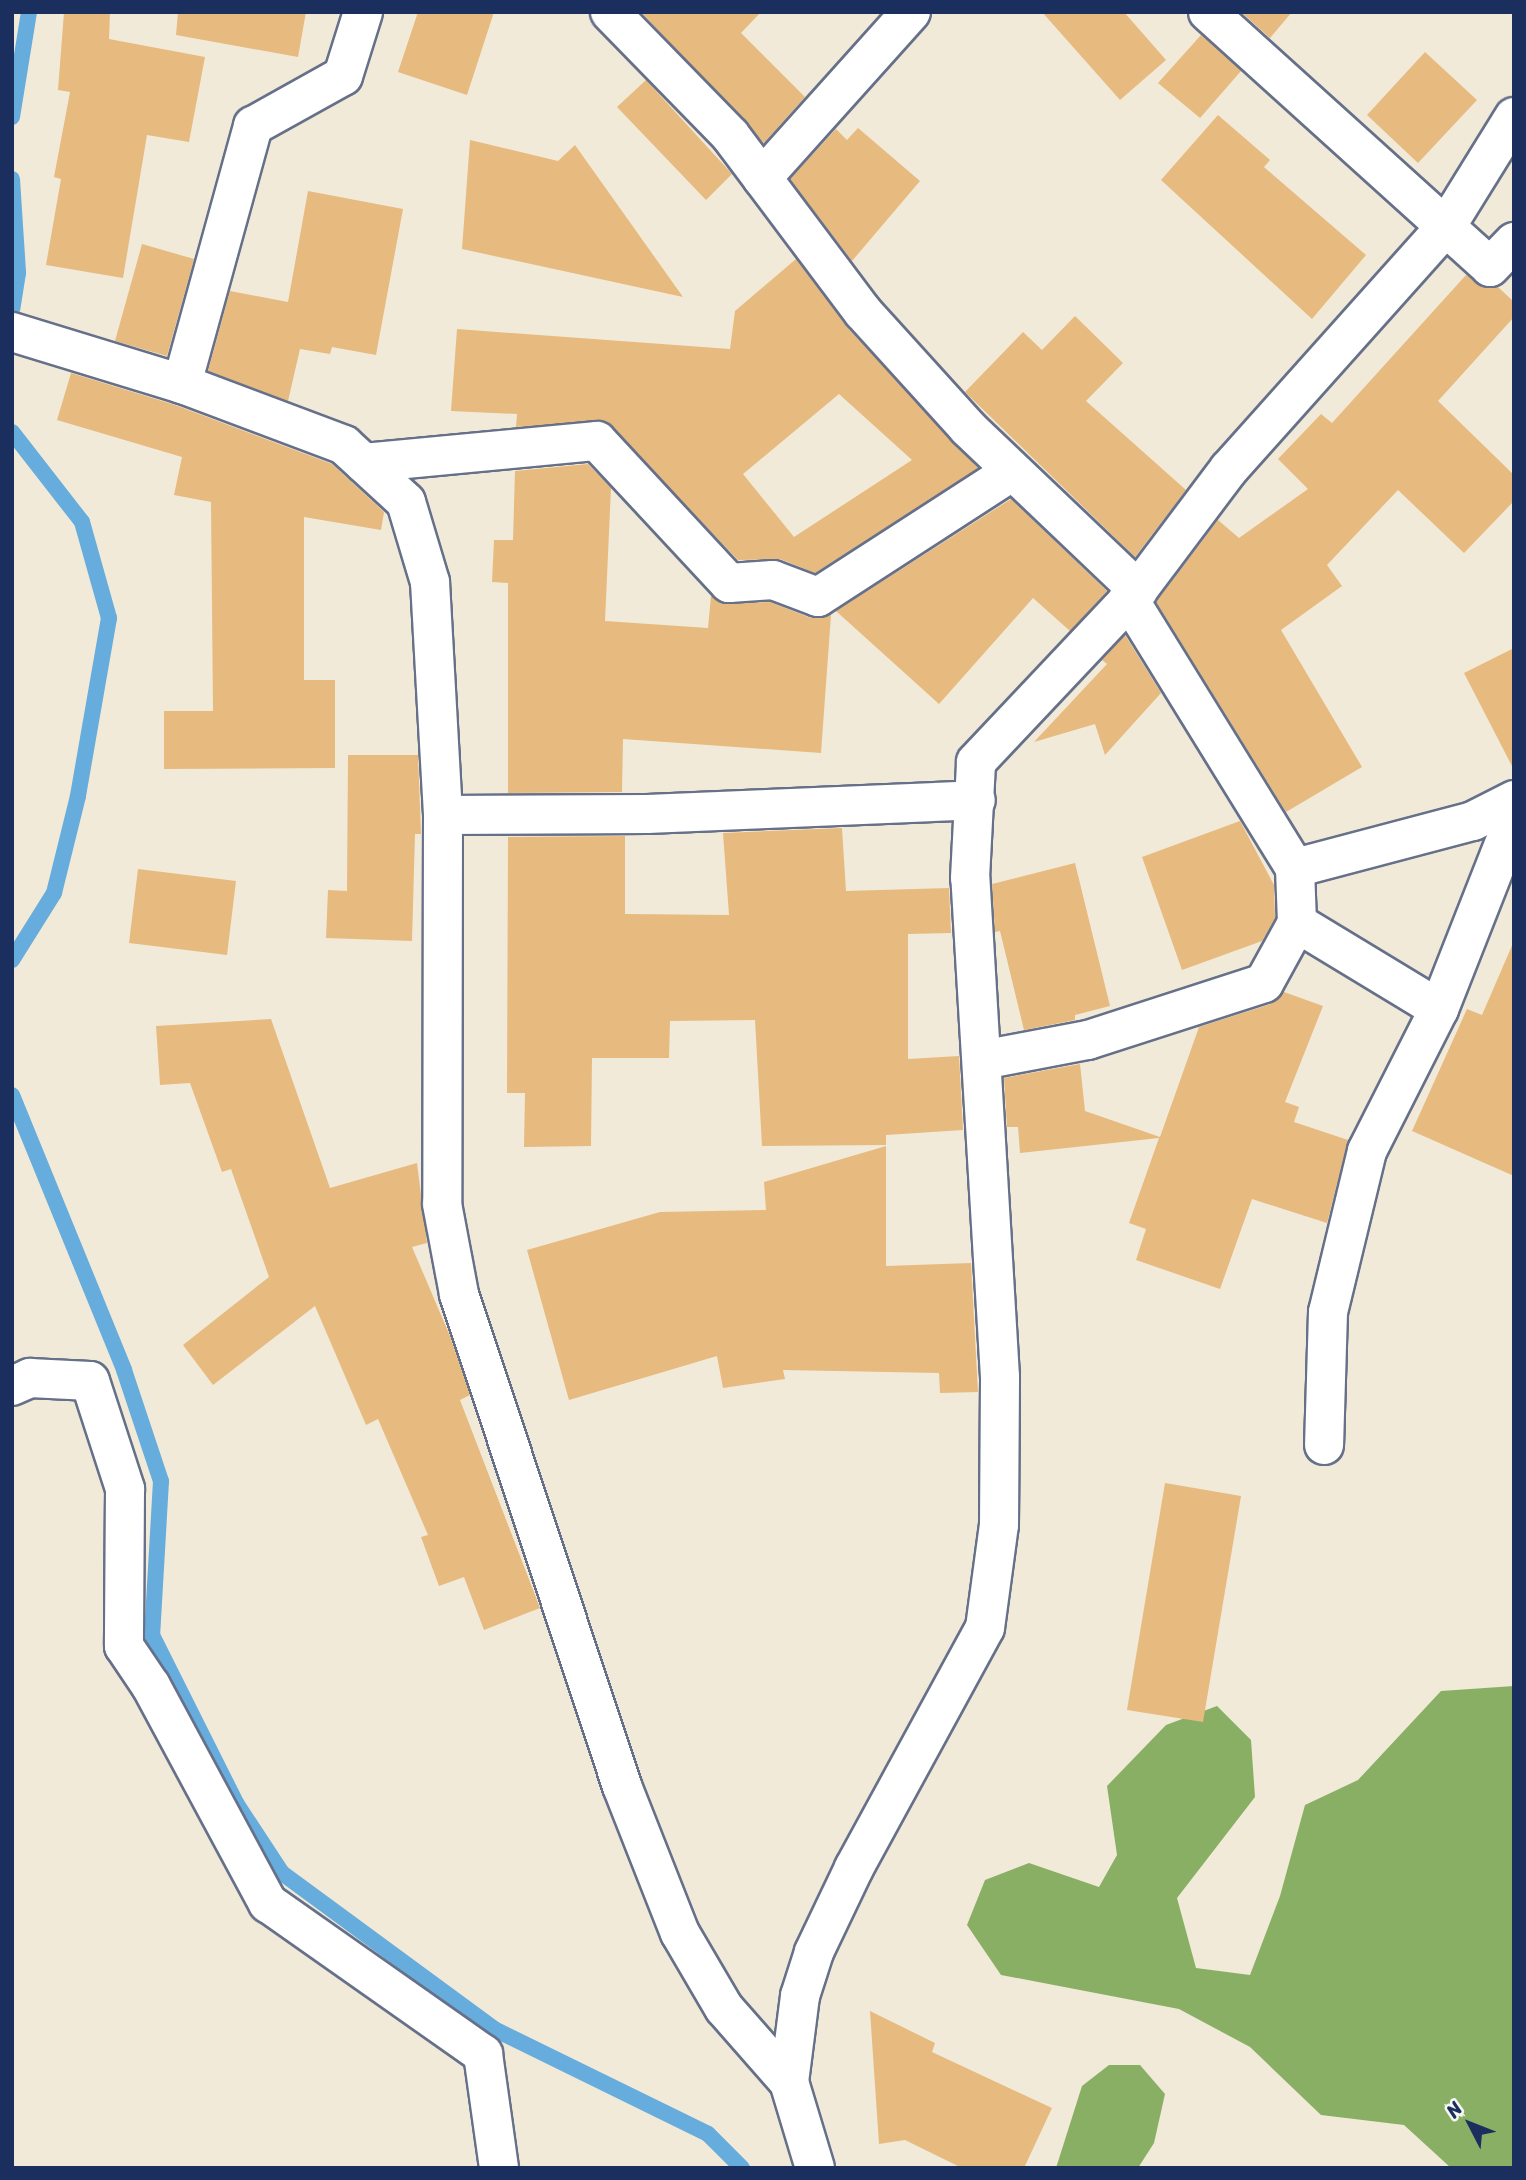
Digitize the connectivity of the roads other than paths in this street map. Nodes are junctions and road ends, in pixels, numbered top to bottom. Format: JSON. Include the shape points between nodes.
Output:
{"nodes":[{"id":1,"x":363,"y":12,"type":"edge"},
{"id":2,"x":610,"y":12,"type":"edge"},
{"id":3,"x":911,"y":12,"type":"edge"},
{"id":4,"x":1208,"y":12,"type":"edge"},
{"id":5,"x":1514,"y":117,"type":"edge"},
{"id":6,"x":762,"y":178,"type":"junction"},
{"id":7,"x":1447,"y":225,"type":"junction"},
{"id":8,"x":1506,"y":267,"type":"edge"},
{"id":9,"x":12,"y":332,"type":"edge"},
{"id":10,"x":182,"y":384,"type":"junction"},
{"id":11,"x":364,"y":463,"type":"junction"},
{"id":12,"x":1010,"y":473,"type":"junction"},
{"id":13,"x":1133,"y":594,"type":"junction"},
{"id":14,"x":976,"y":800,"type":"junction"},
{"id":15,"x":1514,"y":800,"type":"edge"},
{"id":16,"x":443,"y":815,"type":"junction"},
{"id":17,"x":1514,"y":819,"type":"edge"},
{"id":18,"x":1295,"y":868,"type":"junction"},
{"id":19,"x":1297,"y":923,"type":"junction"},
{"id":20,"x":1439,"y":1009,"type":"junction"},
{"id":21,"x":982,"y":1060,"type":"junction"},
{"id":22,"x":12,"y":1386,"type":"edge"},
{"id":23,"x":1324,"y":1445,"type":"dead end"},
{"id":24,"x":789,"y":2082,"type":"junction"},
{"id":25,"x":499,"y":2168,"type":"edge"},
{"id":26,"x":815,"y":2168,"type":"edge"}],
"edges":[{"from":1,"to":10,"type":"street","via":[[343,76],[253,126]]},
{"from":2,"to":6,"type":"street","via":[[730,135]]},
{"from":3,"to":6,"type":"street"},
{"from":4,"to":7,"type":"street"},
{"from":5,"to":7,"type":"street"},
{"from":6,"to":12,"type":"street","via":[[863,312]]},
{"from":7,"to":8,"type":"street"},
{"from":7,"to":13,"type":"street","via":[[1229,469]]},
{"from":9,"to":10,"type":"street"},
{"from":10,"to":11,"type":"street","via":[[344,445]]},
{"from":11,"to":12,"type":"street","via":[[597,441],[729,583],[773,580],[818,597]]},
{"from":11,"to":16,"type":"street","via":[[406,502],[430,582]]},
{"from":12,"to":13,"type":"street"},
{"from":13,"to":14,"type":"street","via":[[976,762]]},
{"from":13,"to":18,"type":"street"},
{"from":14,"to":16,"type":"street","via":[[647,814]]},
{"from":14,"to":21,"type":"street","via":[[970,878]]},
{"from":15,"to":18,"type":"street","via":[[1473,821]]},
{"from":16,"to":24,"type":"street","via":[[442,1204],[460,1294],[622,1786],[680,1933],[724,2008]]},
{"from":17,"to":20,"type":"street"},
{"from":18,"to":19,"type":"street"},
{"from":19,"to":20,"type":"street"},
{"from":19,"to":21,"type":"street","via":[[1264,983],[1088,1040]]},
{"from":20,"to":23,"type":"street","via":[[1367,1151],[1328,1312]]},
{"from":21,"to":24,"type":"street","via":[[1000,1377],[999,1525],[985,1628],[854,1868],[814,1952],[800,1996]]},
{"from":22,"to":25,"type":"street","via":[[30,1378],[90,1381],[125,1489],[124,1646],[151,1686],[268,1903],[483,2054]]},
{"from":24,"to":26,"type":"street"}]}
